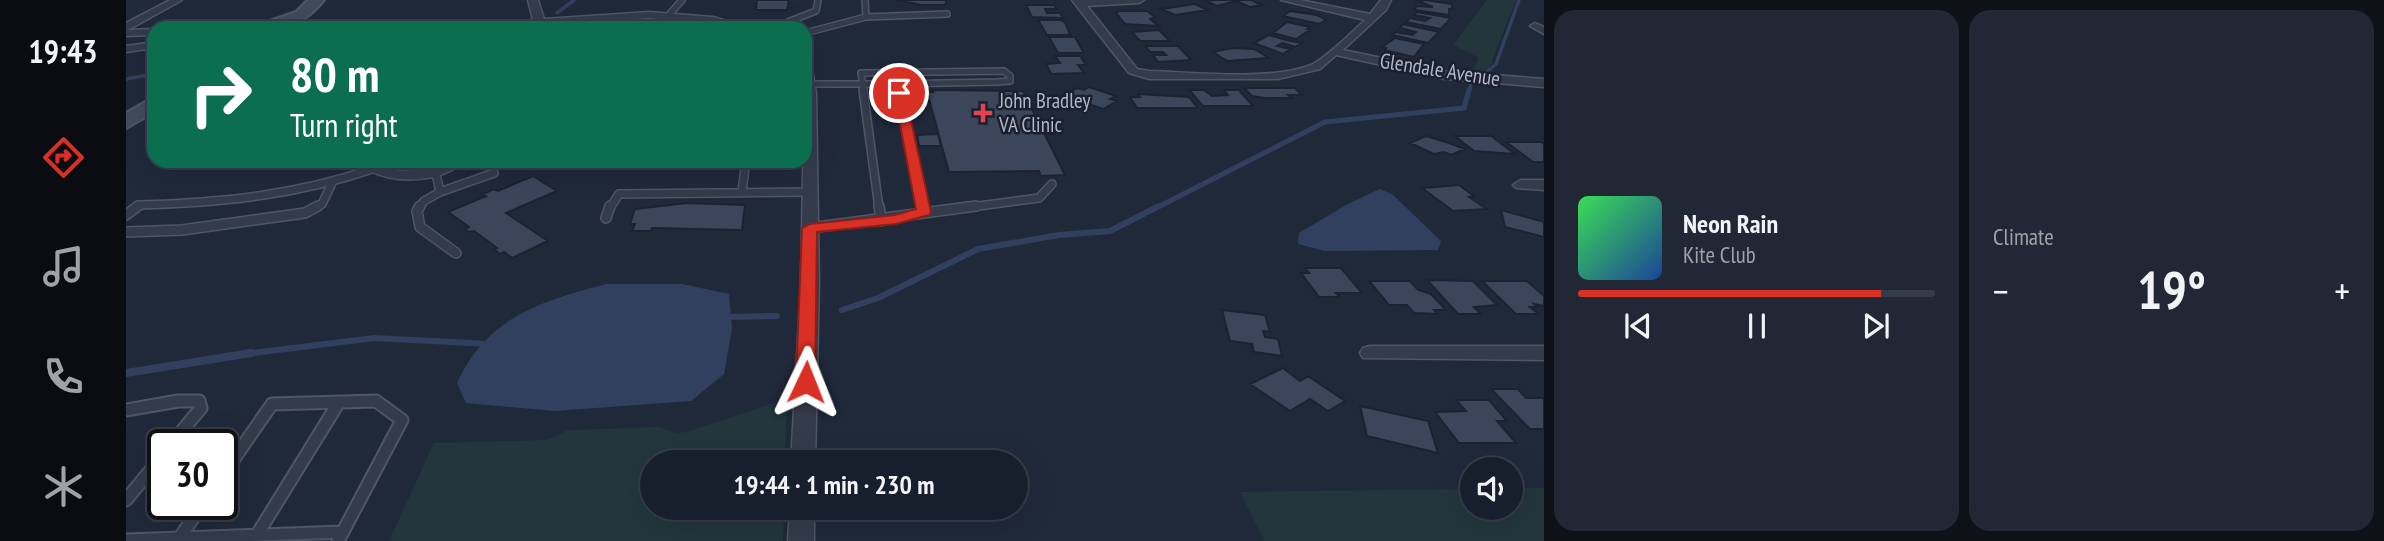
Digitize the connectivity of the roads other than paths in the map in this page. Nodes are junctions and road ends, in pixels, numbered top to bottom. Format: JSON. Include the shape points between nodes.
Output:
{"nodes":[{"id":1,"x":177,"y":0,"type":"edge"},
{"id":2,"x":317,"y":0,"type":"edge"},
{"id":3,"x":334,"y":0,"type":"edge"},
{"id":4,"x":533,"y":0,"type":"edge"},
{"id":5,"x":682,"y":0,"type":"edge"},
{"id":6,"x":818,"y":0,"type":"edge"},
{"id":7,"x":865,"y":0,"type":"edge"},
{"id":8,"x":1139,"y":0,"type":"edge"},
{"id":9,"x":1286,"y":0,"type":"edge"},
{"id":10,"x":1385,"y":0,"type":"edge"},
{"id":11,"x":1078,"y":2,"type":"edge"},
{"id":12,"x":947,"y":14,"type":"dead end"},
{"id":13,"x":668,"y":16,"type":"junction"},
{"id":14,"x":866,"y":17,"type":"junction"},
{"id":15,"x":1372,"y":18,"type":"junction"},
{"id":16,"x":284,"y":21,"type":"edge"},
{"id":17,"x":318,"y":21,"type":"edge"},
{"id":18,"x":542,"y":21,"type":"edge"},
{"id":19,"x":569,"y":21,"type":"edge"},
{"id":20,"x":714,"y":21,"type":"edge"},
{"id":21,"x":792,"y":21,"type":"edge"},
{"id":22,"x":126,"y":27,"type":"edge"},
{"id":23,"x":812,"y":31,"type":"edge"},
{"id":24,"x":147,"y":35,"type":"edge"},
{"id":25,"x":127,"y":42,"type":"edge"},
{"id":26,"x":147,"y":43,"type":"edge"},
{"id":27,"x":1336,"y":52,"type":"junction"},
{"id":28,"x":1544,"y":83,"type":"edge"},
{"id":29,"x":862,"y":84,"type":"junction"},
{"id":30,"x":894,"y":84,"type":"junction"},
{"id":31,"x":812,"y":87,"type":"edge"},
{"id":32,"x":147,"y":108,"type":"edge"},
{"id":33,"x":126,"y":122,"type":"edge"},
{"id":34,"x":147,"y":128,"type":"edge"},
{"id":35,"x":126,"y":142,"type":"edge"},
{"id":36,"x":365,"y":168,"type":"edge"},
{"id":37,"x":383,"y":168,"type":"edge"},
{"id":38,"x":440,"y":168,"type":"edge"},
{"id":39,"x":744,"y":168,"type":"edge"},
{"id":40,"x":810,"y":168,"type":"edge"},
{"id":41,"x":435,"y":170,"type":"junction"},
{"id":42,"x":494,"y":173,"type":"dead end"},
{"id":43,"x":332,"y":183,"type":"junction"},
{"id":44,"x":1052,"y":184,"type":"dead end"},
{"id":45,"x":1521,"y":185,"type":"dead end"},
{"id":46,"x":1544,"y":185,"type":"edge"},
{"id":47,"x":440,"y":192,"type":"junction"},
{"id":48,"x":742,"y":192,"type":"junction"},
{"id":49,"x":810,"y":192,"type":"junction"},
{"id":50,"x":924,"y":212,"type":"junction"},
{"id":51,"x":126,"y":215,"type":"edge"},
{"id":52,"x":606,"y":218,"type":"dead end"},
{"id":53,"x":881,"y":221,"type":"junction"},
{"id":54,"x":810,"y":228,"type":"junction"},
{"id":55,"x":126,"y":232,"type":"edge"},
{"id":56,"x":456,"y":253,"type":"dead end"},
{"id":57,"x":1370,"y":353,"type":"dead end"},
{"id":58,"x":1544,"y":353,"type":"edge"},
{"id":59,"x":339,"y":402,"type":"junction"},
{"id":60,"x":128,"y":411,"type":"edge"},
{"id":61,"x":184,"y":429,"type":"edge"},
{"id":62,"x":803,"y":450,"type":"edge"},
{"id":63,"x":238,"y":453,"type":"edge"},
{"id":64,"x":147,"y":474,"type":"edge"},
{"id":65,"x":126,"y":500,"type":"edge"},
{"id":66,"x":192,"y":520,"type":"edge"},
{"id":67,"x":802,"y":520,"type":"edge"},
{"id":68,"x":341,"y":536,"type":"edge"},
{"id":69,"x":255,"y":538,"type":"edge"},
{"id":70,"x":126,"y":540,"type":"edge"},
{"id":71,"x":178,"y":540,"type":"edge"},
{"id":72,"x":801,"y":541,"type":"edge"}],
"edges":[{"from":1,"to":22,"type":"street"},
{"from":2,"to":16,"type":"main road","via":[[301,15]]},
{"from":3,"to":17,"type":"main road"},
{"from":4,"to":18,"type":"street","via":[[533,9]]},
{"from":5,"to":13,"type":"lane"},
{"from":6,"to":21,"type":"lane","via":[[816,12]]},
{"from":7,"to":14,"type":"lane"},
{"from":8,"to":11,"type":"street"},
{"from":9,"to":15,"type":"street"},
{"from":10,"to":15,"type":"street"},
{"from":11,"to":27,"type":"street","via":[[1129,69],[1138,73],[1278,75],[1316,66]]},
{"from":12,"to":14,"type":"lane"},
{"from":13,"to":19,"type":"street","via":[[598,16]]},
{"from":13,"to":20,"type":"street"},
{"from":14,"to":23,"type":"lane"},
{"from":15,"to":27,"type":"street"},
{"from":24,"to":25,"type":"street"},
{"from":25,"to":26,"type":"street"},
{"from":27,"to":28,"type":"street","name":"Glendale Avenue","via":[[1445,75]]},
{"from":29,"to":30,"type":"lane"},
{"from":29,"to":30,"type":"lane","via":[[861,73],[873,71],[1004,71],[1010,76],[1010,81],[997,82]]},
{"from":29,"to":31,"type":"lane"},
{"from":29,"to":53,"type":"lane"},
{"from":30,"to":50,"type":"lane"},
{"from":32,"to":33,"type":"main road"},
{"from":34,"to":35,"type":"main road"},
{"from":36,"to":43,"type":"lane"},
{"from":37,"to":41,"type":"street","via":[[398,175]]},
{"from":38,"to":41,"type":"street"},
{"from":39,"to":48,"type":"lane"},
{"from":40,"to":49,"type":"street"},
{"from":41,"to":47,"type":"lane"},
{"from":42,"to":47,"type":"lane"},
{"from":43,"to":51,"type":"lane","via":[[207,204],[139,205]]},
{"from":43,"to":55,"type":"lane","via":[[322,204],[304,213],[182,230]]},
{"from":44,"to":50,"type":"lane","via":[[1039,198]]},
{"from":45,"to":46,"type":"street"},
{"from":47,"to":56,"type":"lane","via":[[417,211],[420,227]]},
{"from":48,"to":49,"type":"lane"},
{"from":48,"to":52,"type":"lane","via":[[619,194]]},
{"from":49,"to":54,"type":"street"},
{"from":50,"to":53,"type":"lane"},
{"from":53,"to":54,"type":"lane"},
{"from":54,"to":62,"type":"street"},
{"from":57,"to":58,"type":"street"},
{"from":59,"to":63,"type":"lane","via":[[272,404]]},
{"from":59,"to":68,"type":"lane","via":[[376,401],[402,420]]},
{"from":59,"to":69,"type":"lane"},
{"from":60,"to":61,"type":"lane","via":[[199,401],[201,408]]},
{"from":64,"to":65,"type":"lane"},
{"from":66,"to":71,"type":"lane"},
{"from":67,"to":72,"type":"street"},
{"from":68,"to":69,"type":"lane"},
{"from":69,"to":71,"type":"lane"},
{"from":70,"to":71,"type":"lane"}]}
